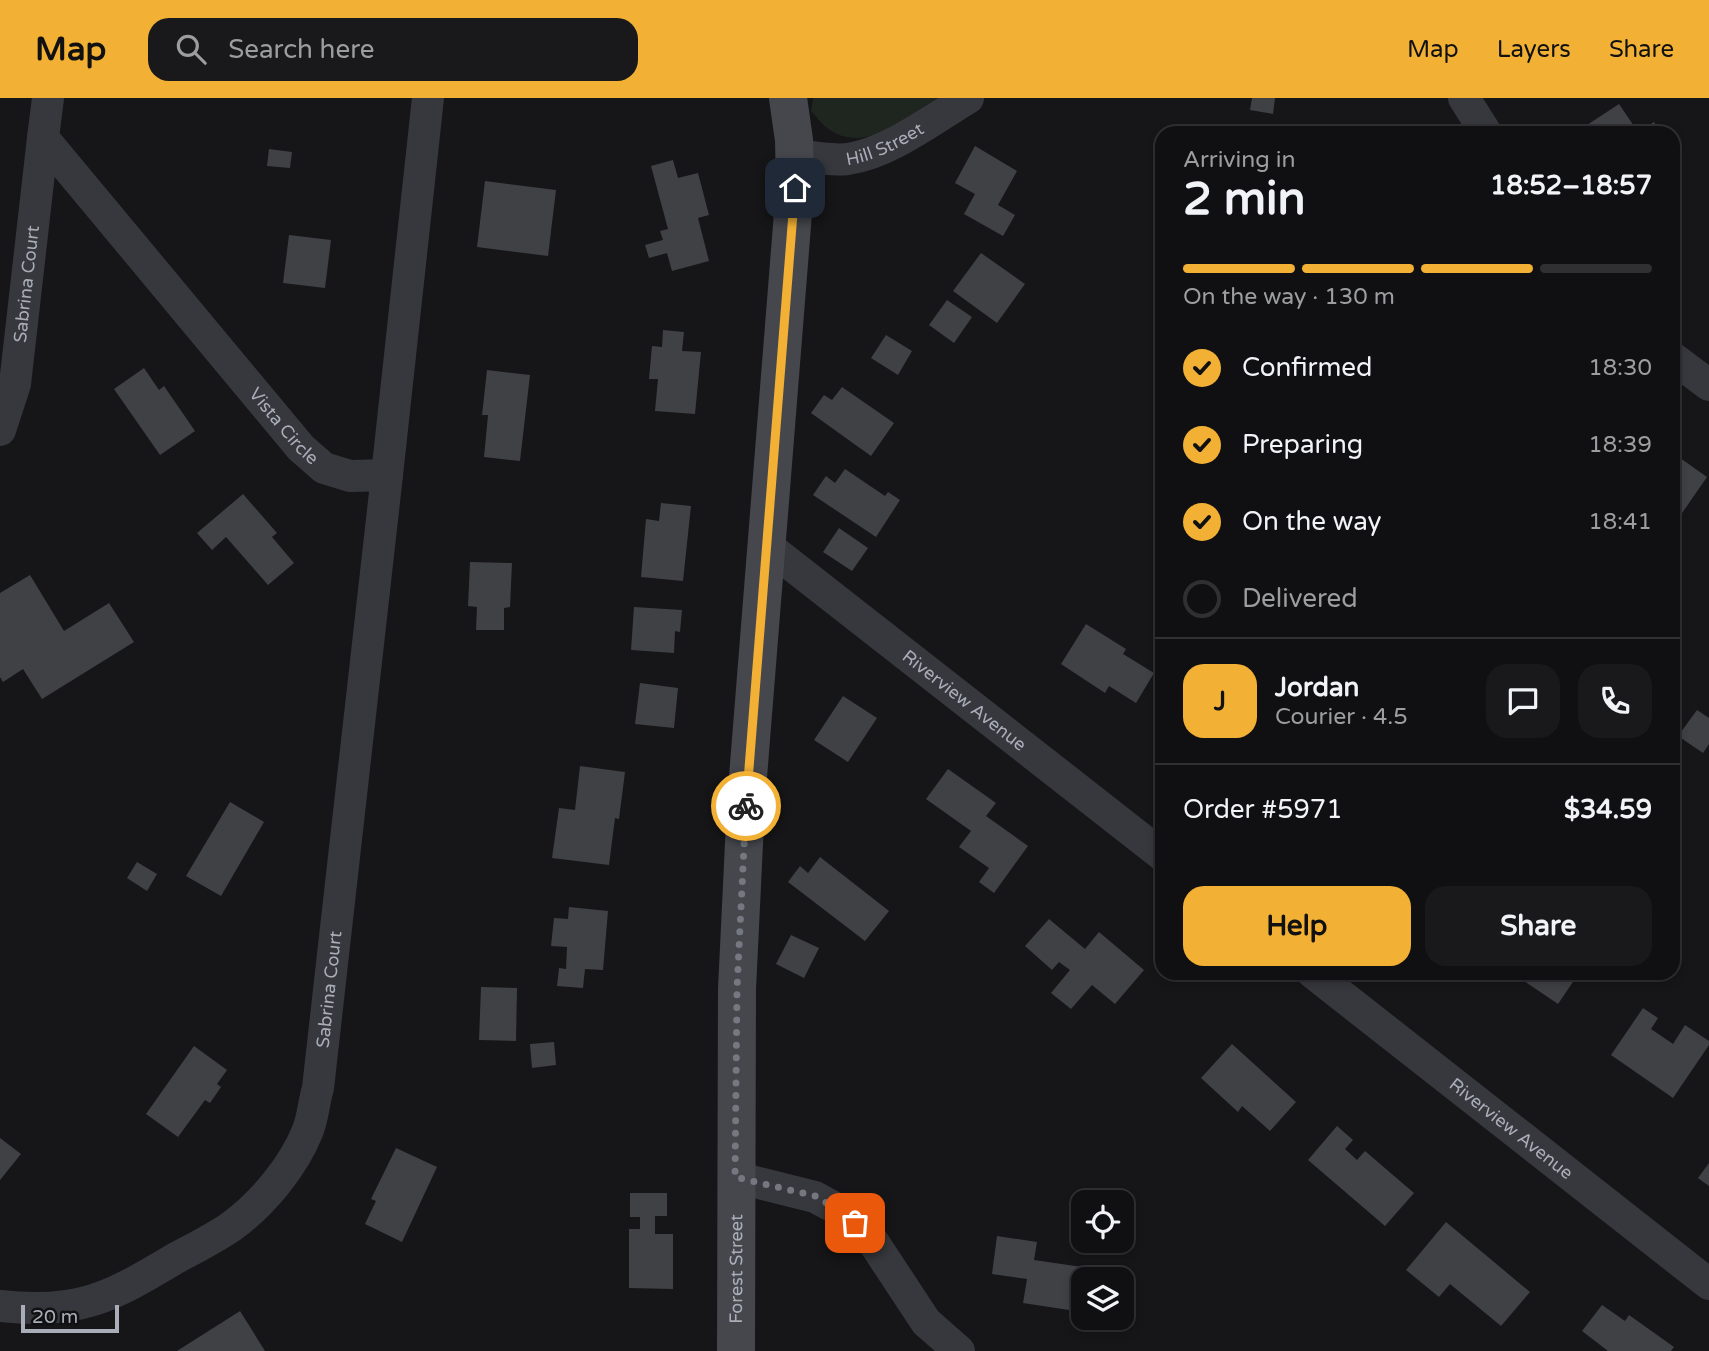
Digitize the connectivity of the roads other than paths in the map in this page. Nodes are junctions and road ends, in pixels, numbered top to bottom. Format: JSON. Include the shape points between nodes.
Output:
{"nodes":[{"id":1,"x":48,"y":98,"type":"edge"},
{"id":2,"x":428,"y":98,"type":"edge"},
{"id":3,"x":788,"y":98,"type":"edge"},
{"id":4,"x":968,"y":98,"type":"edge"},
{"id":5,"x":1464,"y":98,"type":"edge"},
{"id":6,"x":1482,"y":126,"type":"edge"},
{"id":7,"x":43,"y":138,"type":"junction"},
{"id":8,"x":794,"y":154,"type":"junction"},
{"id":9,"x":1680,"y":363,"type":"edge"},
{"id":10,"x":1709,"y":385,"type":"edge"},
{"id":11,"x":0,"y":430,"type":"edge"},
{"id":12,"x":387,"y":475,"type":"junction"},
{"id":13,"x":766,"y":545,"type":"junction"},
{"id":14,"x":1155,"y":850,"type":"edge"},
{"id":15,"x":1322,"y":980,"type":"edge"},
{"id":16,"x":735,"y":1177,"type":"junction"},
{"id":17,"x":1709,"y":1284,"type":"edge"},
{"id":18,"x":0,"y":1306,"type":"edge"},
{"id":19,"x":736,"y":1351,"type":"edge"},
{"id":20,"x":960,"y":1351,"type":"edge"}],
"edges":[{"from":1,"to":7,"type":"street"},
{"from":2,"to":12,"type":"street"},
{"from":3,"to":8,"type":"street","name":"Forest Street"},
{"from":4,"to":8,"type":"street","name":"Hill Street","via":[[890,145],[850,159]]},
{"from":5,"to":6,"type":"street"},
{"from":7,"to":11,"type":"street","name":"Sabrina Court","via":[[15,384]]},
{"from":7,"to":12,"type":"street","name":"Vista Circle","via":[[301,449],[324,468],[350,476]]},
{"from":8,"to":13,"type":"street","name":"Forest Street","via":[[790,262]]},
{"from":9,"to":10,"type":"street"},
{"from":12,"to":18,"type":"street","name":"Sabrina Court","via":[[318,1088],[308,1129],[263,1198],[232,1226],[131,1285],[105,1298],[69,1307]]},
{"from":13,"to":14,"type":"street","name":"Riverview Avenue"},
{"from":13,"to":16,"type":"street","name":"Forest Street","via":[[737,989]]},
{"from":15,"to":17,"type":"street","name":"Riverview Avenue"},
{"from":16,"to":19,"type":"street","name":"Forest Street"},
{"from":16,"to":20,"type":"street","via":[[815,1196],[839,1210],[872,1240],[926,1322]]}]}
